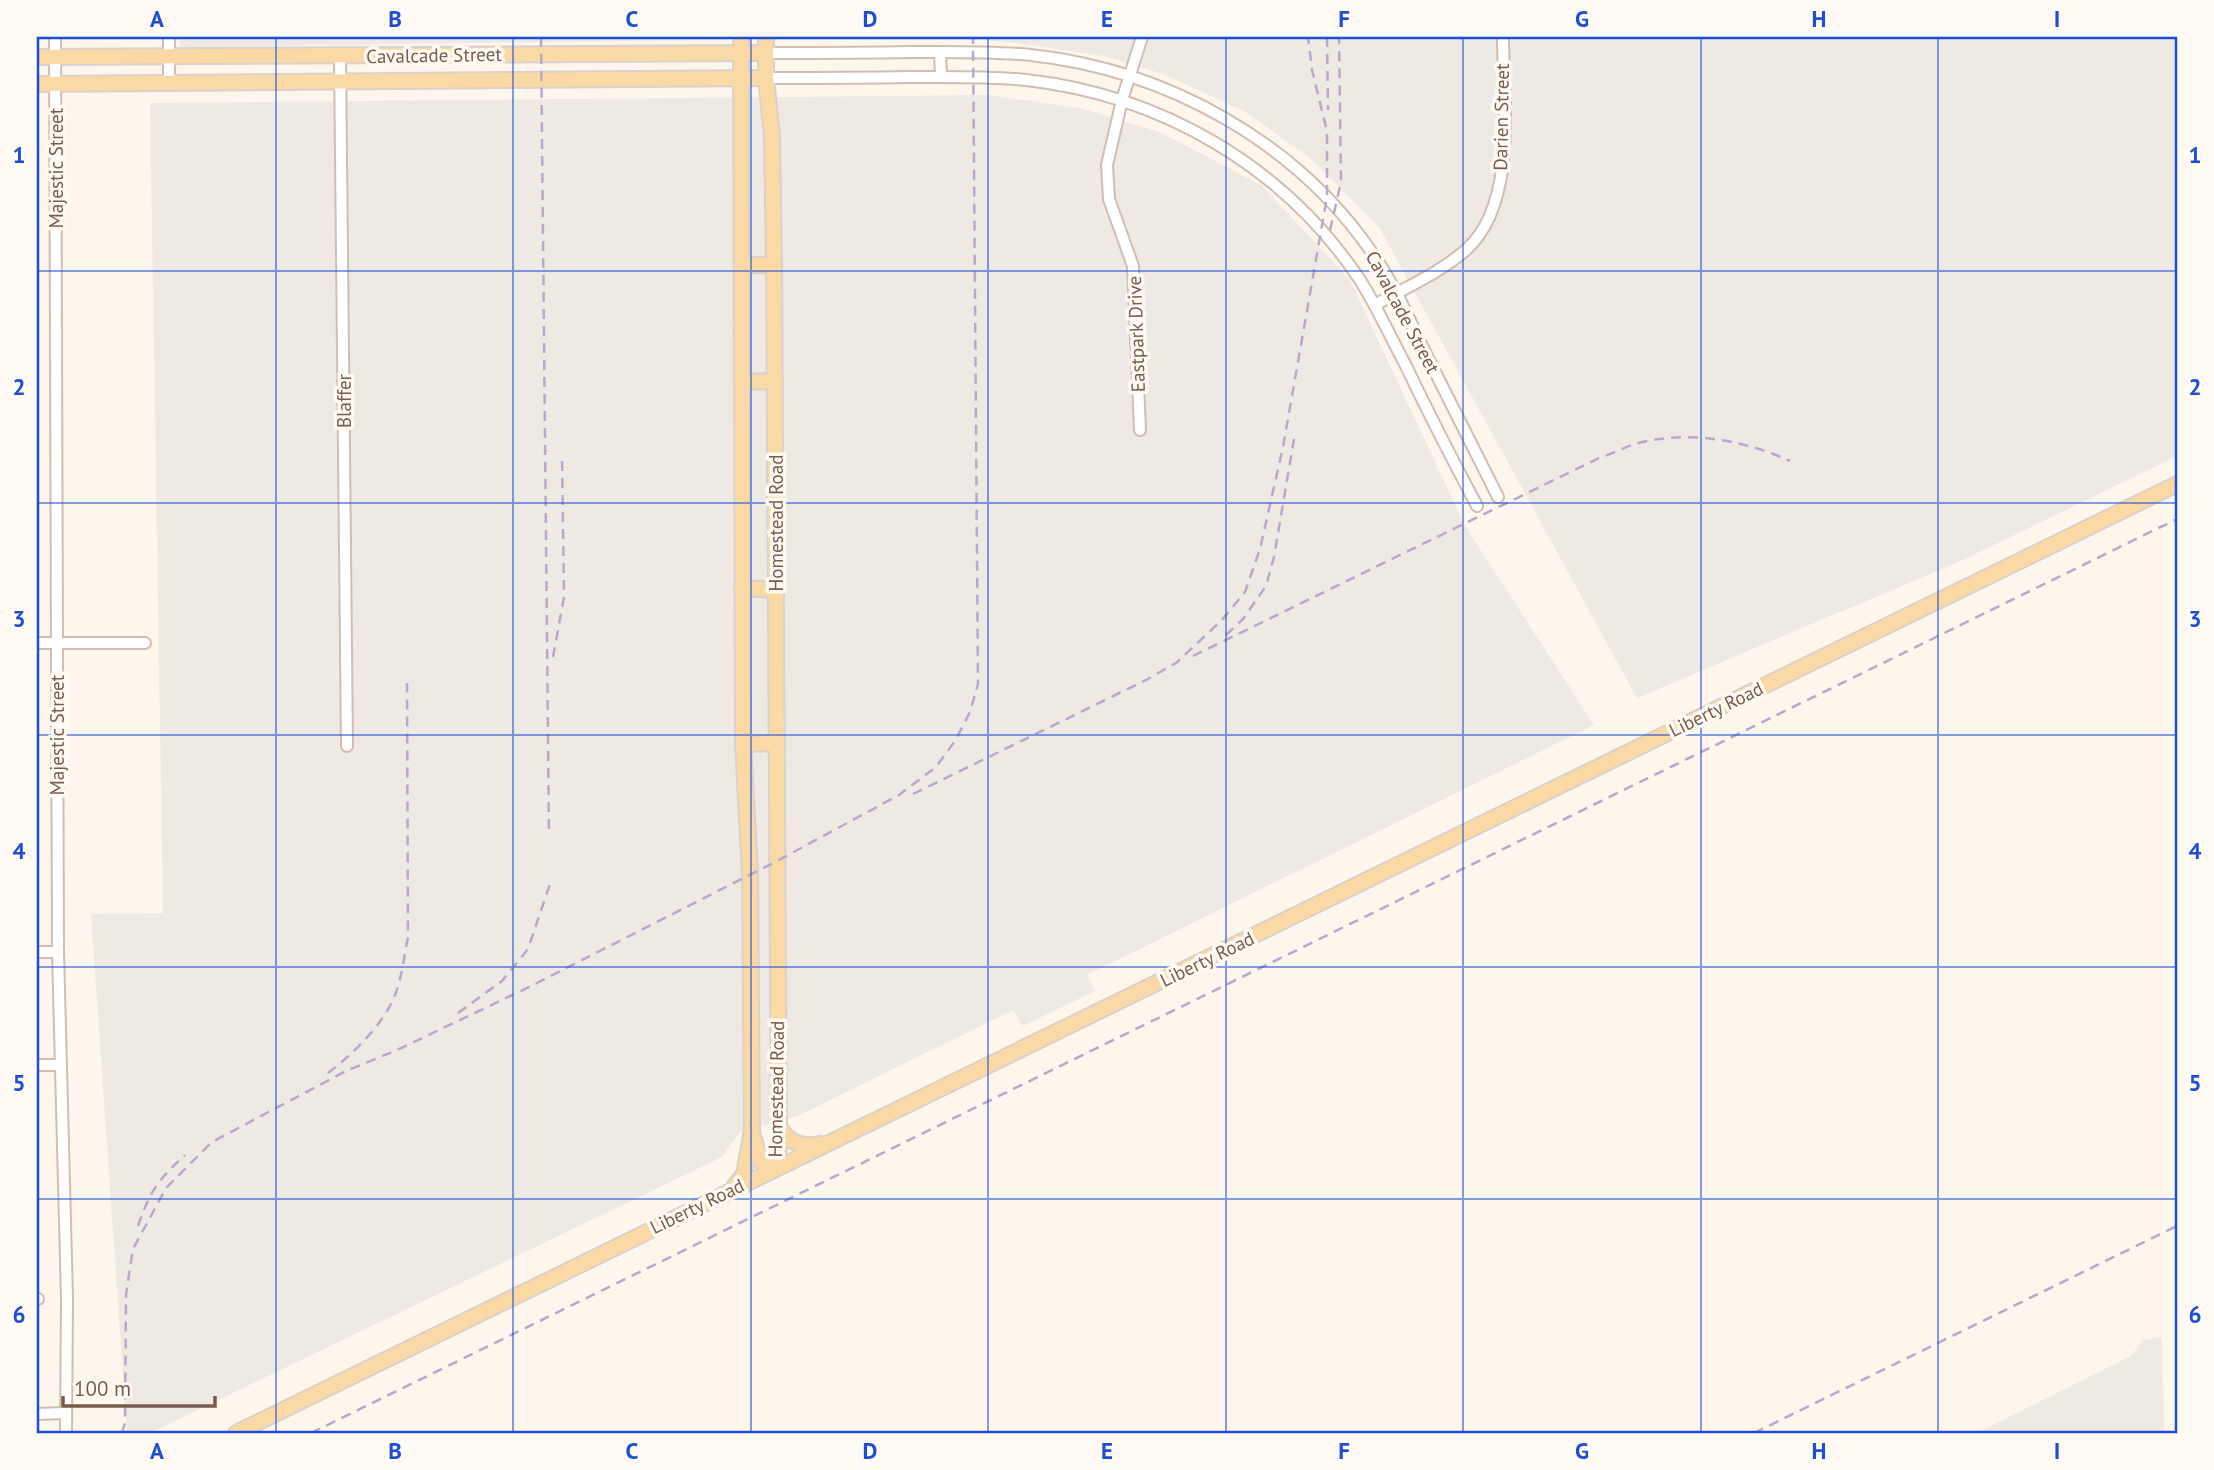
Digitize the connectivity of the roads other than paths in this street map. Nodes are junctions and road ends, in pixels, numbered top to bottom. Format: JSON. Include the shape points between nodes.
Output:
{"nodes":[{"id":1,"x":55,"y":37,"type":"edge"},
{"id":2,"x":169,"y":37,"type":"edge"},
{"id":3,"x":741,"y":37,"type":"edge"},
{"id":4,"x":766,"y":37,"type":"edge"},
{"id":5,"x":1142,"y":37,"type":"edge"},
{"id":6,"x":1503,"y":37,"type":"edge"},
{"id":7,"x":940,"y":52,"type":"junction"},
{"id":8,"x":766,"y":53,"type":"junction"},
{"id":9,"x":741,"y":54,"type":"junction"},
{"id":10,"x":340,"y":56,"type":"junction"},
{"id":11,"x":37,"y":57,"type":"edge"},
{"id":12,"x":55,"y":57,"type":"junction"},
{"id":13,"x":169,"y":58,"type":"junction"},
{"id":14,"x":1129,"y":76,"type":"junction"},
{"id":15,"x":941,"y":77,"type":"junction"},
{"id":16,"x":740,"y":78,"type":"junction"},
{"id":17,"x":766,"y":78,"type":"junction"},
{"id":18,"x":169,"y":82,"type":"junction"},
{"id":19,"x":341,"y":83,"type":"junction"},
{"id":20,"x":37,"y":84,"type":"edge"},
{"id":21,"x":55,"y":84,"type":"junction"},
{"id":22,"x":1122,"y":100,"type":"junction"},
{"id":23,"x":1237,"y":126,"type":"junction"},
{"id":24,"x":1223,"y":146,"type":"junction"},
{"id":25,"x":743,"y":265,"type":"junction"},
{"id":26,"x":774,"y":265,"type":"junction"},
{"id":27,"x":1396,"y":293,"type":"junction"},
{"id":28,"x":1375,"y":305,"type":"junction"},
{"id":29,"x":775,"y":381,"type":"junction"},
{"id":30,"x":743,"y":382,"type":"junction"},
{"id":31,"x":1140,"y":430,"type":"dead end"},
{"id":32,"x":1478,"y":458,"type":"junction"},
{"id":33,"x":1458,"y":469,"type":"junction"},
{"id":34,"x":2177,"y":484,"type":"edge"},
{"id":35,"x":1498,"y":497,"type":"dead end"},
{"id":36,"x":1477,"y":506,"type":"dead end"},
{"id":37,"x":742,"y":589,"type":"junction"},
{"id":38,"x":776,"y":590,"type":"junction"},
{"id":39,"x":37,"y":643,"type":"edge"},
{"id":40,"x":57,"y":643,"type":"junction"},
{"id":41,"x":145,"y":643,"type":"dead end"},
{"id":42,"x":778,"y":743,"type":"junction"},
{"id":43,"x":743,"y":744,"type":"junction"},
{"id":44,"x":347,"y":746,"type":"dead end"},
{"id":45,"x":37,"y":952,"type":"edge"},
{"id":46,"x":58,"y":952,"type":"junction"},
{"id":47,"x":777,"y":1007,"type":"junction"},
{"id":48,"x":750,"y":1008,"type":"junction"},
{"id":49,"x":37,"y":1065,"type":"edge"},
{"id":50,"x":61,"y":1065,"type":"junction"},
{"id":51,"x":779,"y":1125,"type":"junction"},
{"id":52,"x":752,"y":1133,"type":"junction"},
{"id":53,"x":835,"y":1139,"type":"junction"},
{"id":54,"x":774,"y":1169,"type":"junction"},
{"id":55,"x":731,"y":1189,"type":"junction"},
{"id":56,"x":65,"y":1413,"type":"junction"},
{"id":57,"x":37,"y":1414,"type":"edge"},
{"id":58,"x":66,"y":1433,"type":"edge"},
{"id":59,"x":236,"y":1433,"type":"edge"}],
"edges":[{"from":1,"to":12,"type":"street","name":"Majestic Street"},
{"from":2,"to":13,"type":"street"},
{"from":3,"to":9,"type":"main road","name":"Homestead Road"},
{"from":4,"to":8,"type":"main road","name":"Homestead Road"},
{"from":5,"to":14,"type":"street","name":"Eastpark Drive"},
{"from":6,"to":27,"type":"street","name":"Darien Street","via":[[1504,151],[1492,211],[1467,248],[1433,274]]},
{"from":7,"to":8,"type":"street","name":"Cavalcade Street"},
{"from":7,"to":14,"type":"street","name":"Cavalcade Street","via":[[1031,55]]},
{"from":7,"to":15,"type":"street"},
{"from":8,"to":9,"type":"main road","name":"Cavalcade Street"},
{"from":8,"to":17,"type":"main road","name":"Homestead Road"},
{"from":9,"to":10,"type":"main road","name":"Cavalcade Street"},
{"from":9,"to":16,"type":"main road","name":"Homestead Road"},
{"from":10,"to":13,"type":"main road","name":"Cavalcade Street"},
{"from":10,"to":19,"type":"street","name":"Blaffer"},
{"from":11,"to":12,"type":"main road","name":"Cavalcade Street"},
{"from":12,"to":13,"type":"main road","name":"Cavalcade Street"},
{"from":12,"to":21,"type":"street","name":"Majestic Street"},
{"from":13,"to":18,"type":"street"},
{"from":14,"to":22,"type":"street","name":"Eastpark Drive"},
{"from":14,"to":23,"type":"street","name":"Cavalcade Street","via":[[1198,102]]},
{"from":15,"to":17,"type":"street","name":"Cavalcade Street"},
{"from":15,"to":22,"type":"street","name":"Cavalcade Street","via":[[1024,80]]},
{"from":16,"to":17,"type":"main road","name":"Cavalcade Street"},
{"from":16,"to":19,"type":"main road","name":"Cavalcade Street"},
{"from":16,"to":25,"type":"main road","name":"Homestead Road"},
{"from":17,"to":26,"type":"main road","name":"Homestead Road","via":[[772,136]]},
{"from":18,"to":19,"type":"main road","name":"Cavalcade Street"},
{"from":18,"to":21,"type":"main road","name":"Cavalcade Street"},
{"from":19,"to":44,"type":"street","name":"Blaffer"},
{"from":20,"to":21,"type":"main road","name":"Cavalcade Street"},
{"from":21,"to":40,"type":"street","name":"Majestic Street"},
{"from":22,"to":24,"type":"street","name":"Cavalcade Street"},
{"from":22,"to":31,"type":"street","name":"Eastpark Drive","via":[[1107,166],[1109,199],[1133,266]]},
{"from":23,"to":24,"type":"street"},
{"from":23,"to":27,"type":"street","name":"Cavalcade Street","via":[[1286,159],[1327,197],[1376,257]]},
{"from":24,"to":28,"type":"street","name":"Cavalcade Street","via":[[1298,205],[1345,259]]},
{"from":25,"to":26,"type":"main road"},
{"from":25,"to":30,"type":"main road","name":"Homestead Road"},
{"from":26,"to":29,"type":"main road","name":"Homestead Road"},
{"from":27,"to":28,"type":"street","name":"Darien Street"},
{"from":27,"to":32,"type":"street","name":"Cavalcade Street"},
{"from":28,"to":33,"type":"street","name":"Cavalcade Street"},
{"from":29,"to":30,"type":"main road"},
{"from":29,"to":38,"type":"main road","name":"Homestead Road"},
{"from":30,"to":37,"type":"main road","name":"Homestead Road"},
{"from":32,"to":33,"type":"street"},
{"from":32,"to":35,"type":"street","name":"Cavalcade Street"},
{"from":33,"to":36,"type":"street","name":"Cavalcade Street"},
{"from":34,"to":53,"type":"main road","name":"Liberty Road"},
{"from":37,"to":38,"type":"main road"},
{"from":37,"to":43,"type":"main road","name":"Homestead Road"},
{"from":38,"to":42,"type":"main road","name":"Homestead Road"},
{"from":39,"to":40,"type":"street"},
{"from":40,"to":41,"type":"street"},
{"from":40,"to":46,"type":"street","name":"Majestic Street"},
{"from":42,"to":43,"type":"main road"},
{"from":42,"to":47,"type":"main road","name":"Homestead Road"},
{"from":43,"to":48,"type":"main road","name":"Homestead Road","via":[[750,874]]},
{"from":45,"to":46,"type":"street"},
{"from":46,"to":50,"type":"street","name":"Majestic Street"},
{"from":47,"to":48,"type":"main road"},
{"from":47,"to":51,"type":"main road","name":"Homestead Road"},
{"from":48,"to":52,"type":"main road","name":"Homestead Road"},
{"from":49,"to":50,"type":"street"},
{"from":50,"to":56,"type":"street","name":"Majestic Street"},
{"from":51,"to":53,"type":"main road","via":[[788,1139],[802,1145]]},
{"from":51,"to":54,"type":"main road","name":"Homestead Road"},
{"from":52,"to":54,"type":"main road","name":"Homestead Road","via":[[761,1161]]},
{"from":52,"to":55,"type":"main road","via":[[744,1174]]},
{"from":53,"to":54,"type":"main road","name":"Liberty Road"},
{"from":54,"to":55,"type":"main road","name":"Liberty Road"},
{"from":55,"to":59,"type":"main road","name":"Liberty Road"},
{"from":56,"to":57,"type":"street"},
{"from":56,"to":58,"type":"street","name":"Majestic Street"}]}
